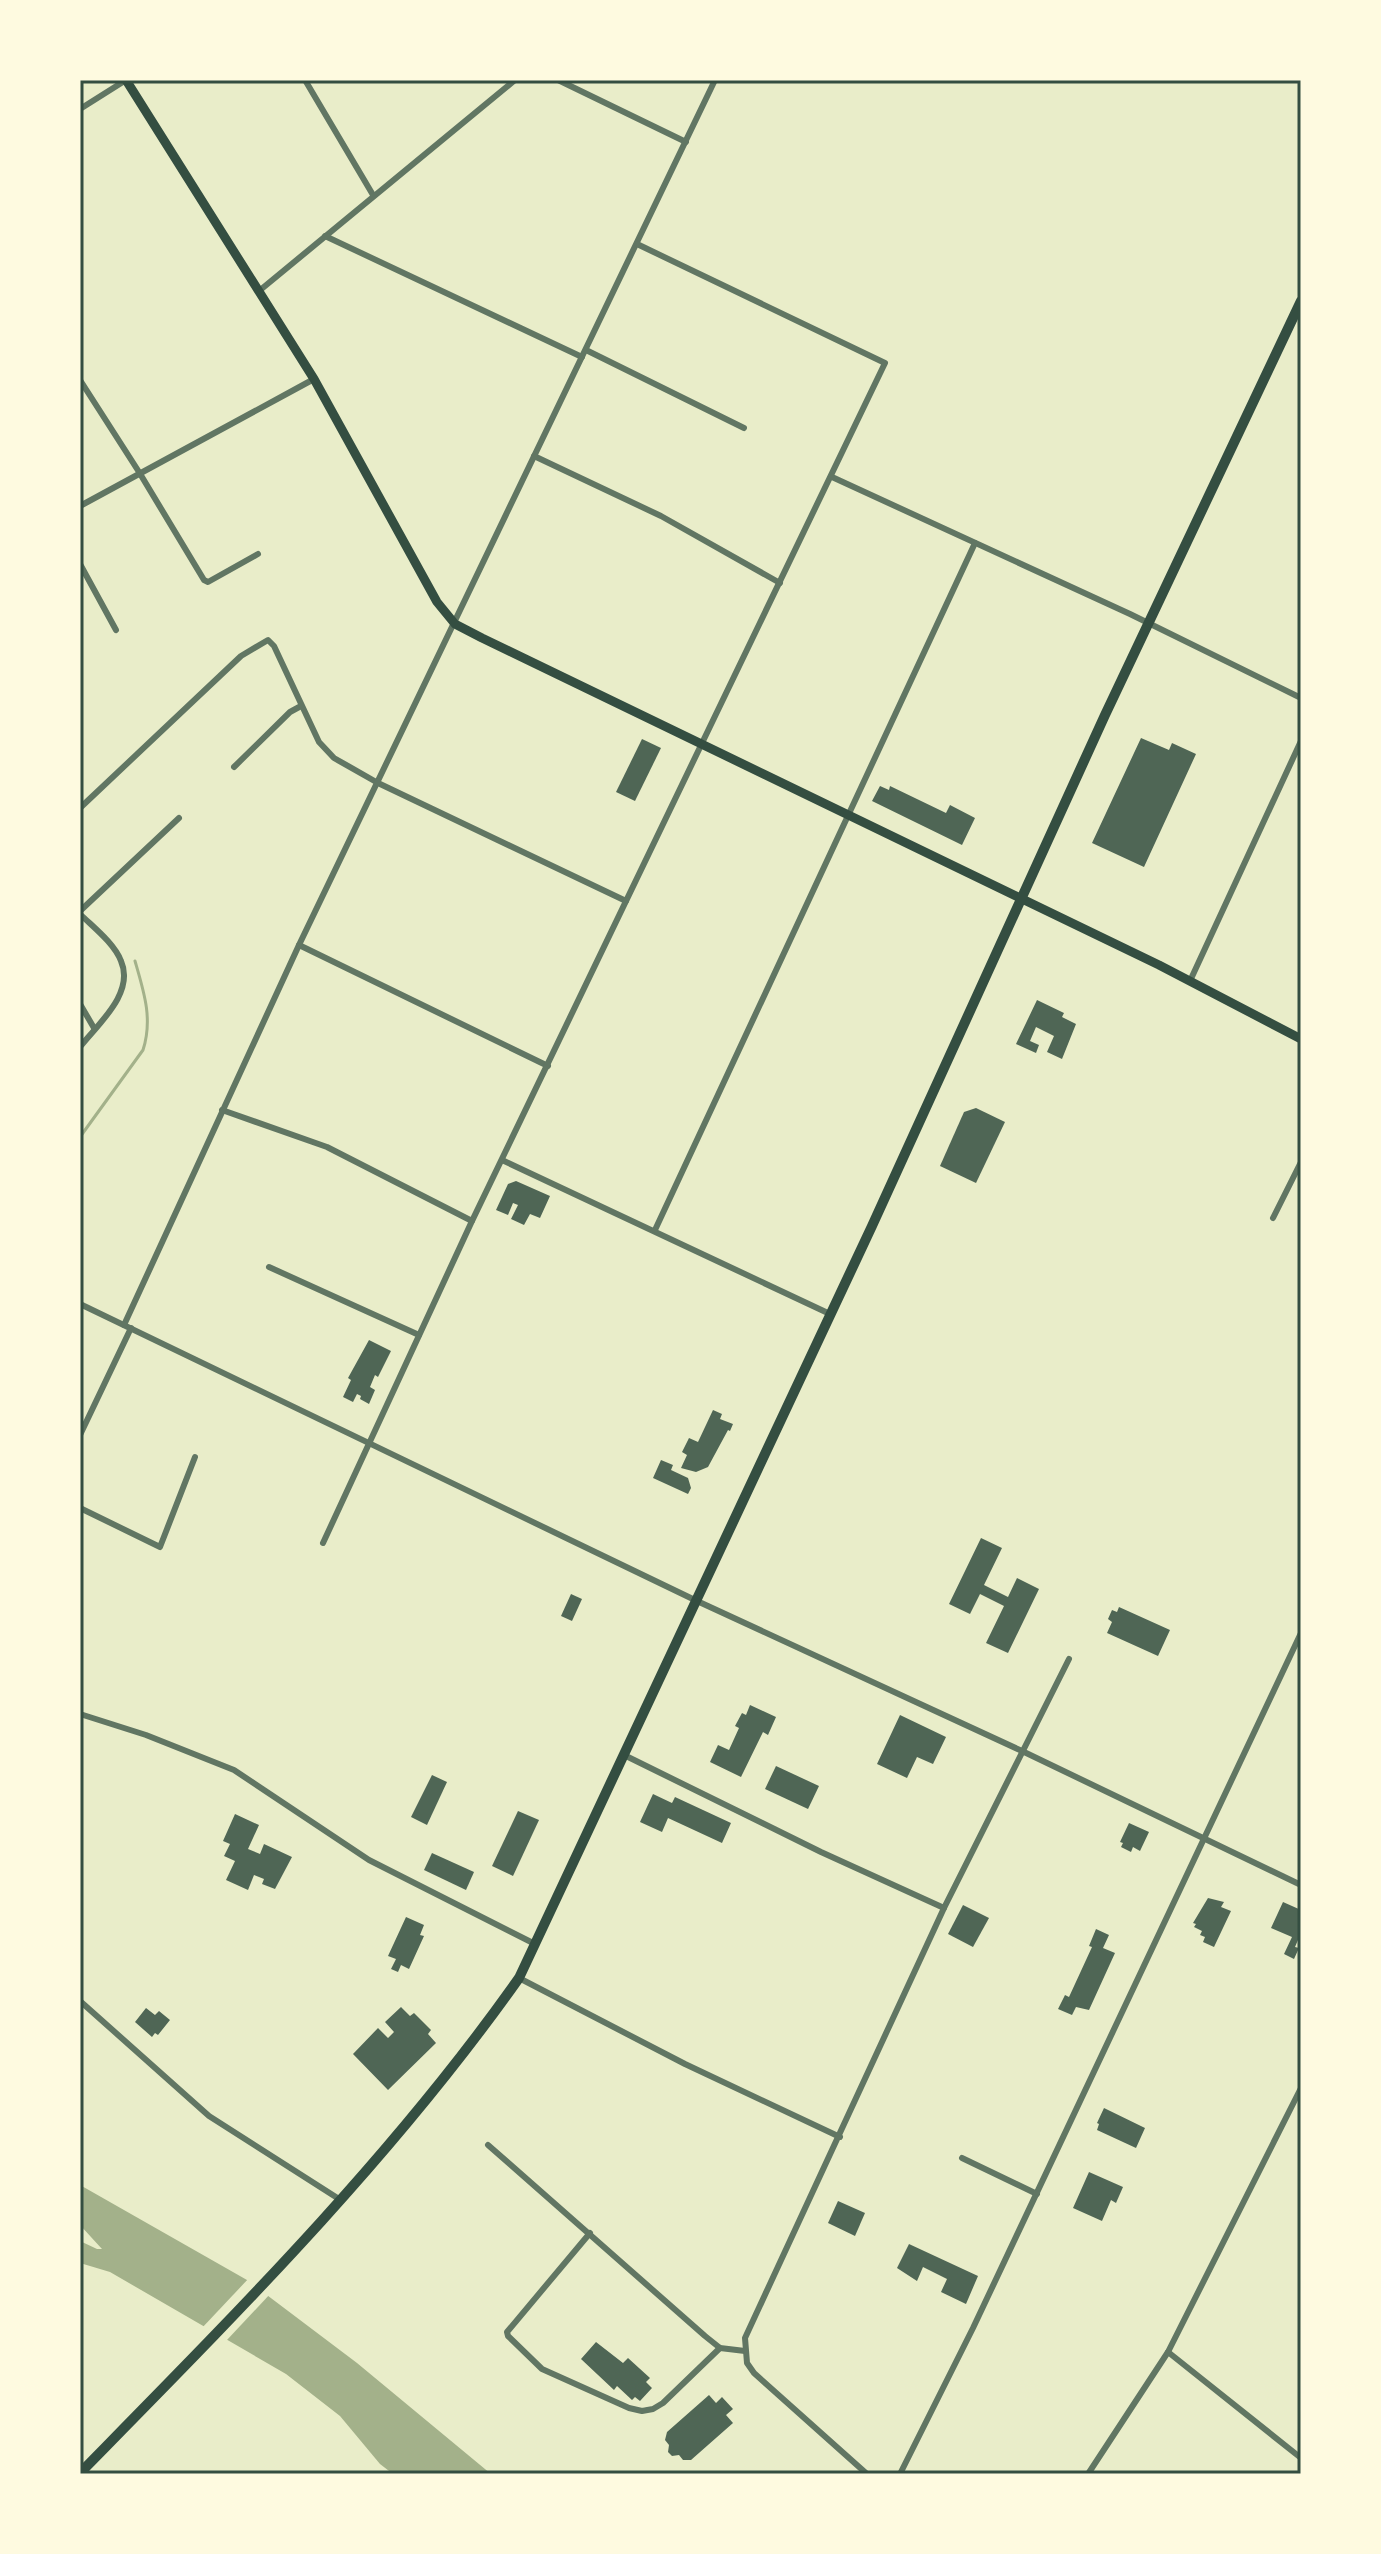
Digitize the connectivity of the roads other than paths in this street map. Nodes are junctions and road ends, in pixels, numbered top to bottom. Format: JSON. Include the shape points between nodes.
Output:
{"nodes":[{"id":1,"x":126,"y":80,"type":"edge"},
{"id":2,"x":305,"y":80,"type":"edge"},
{"id":3,"x":515,"y":80,"type":"edge"},
{"id":4,"x":558,"y":80,"type":"edge"},
{"id":5,"x":715,"y":80,"type":"edge"},
{"id":6,"x":80,"y":109,"type":"edge"},
{"id":7,"x":686,"y":142,"type":"junction"},
{"id":8,"x":373,"y":195,"type":"junction"},
{"id":9,"x":325,"y":236,"type":"junction"},
{"id":10,"x":637,"y":244,"type":"junction"},
{"id":11,"x":258,"y":292,"type":"junction"},
{"id":12,"x":1301,"y":301,"type":"edge"},
{"id":13,"x":586,"y":350,"type":"junction"},
{"id":14,"x":582,"y":357,"type":"junction"},
{"id":15,"x":314,"y":379,"type":"junction"},
{"id":16,"x":80,"y":380,"type":"edge"},
{"id":17,"x":744,"y":428,"type":"dead end"},
{"id":18,"x":534,"y":456,"type":"junction"},
{"id":19,"x":139,"y":472,"type":"junction"},
{"id":20,"x":832,"y":477,"type":"junction"},
{"id":21,"x":80,"y":506,"type":"edge"},
{"id":22,"x":975,"y":543,"type":"junction"},
{"id":23,"x":258,"y":554,"type":"dead end"},
{"id":24,"x":80,"y":564,"type":"edge"},
{"id":25,"x":780,"y":583,"type":"junction"},
{"id":26,"x":455,"y":624,"type":"junction"},
{"id":27,"x":1149,"y":624,"type":"junction"},
{"id":28,"x":116,"y":630,"type":"dead end"},
{"id":29,"x":1301,"y":698,"type":"edge"},
{"id":30,"x":301,"y":706,"type":"junction"},
{"id":31,"x":1301,"y":741,"type":"edge"},
{"id":32,"x":702,"y":744,"type":"junction"},
{"id":33,"x":234,"y":767,"type":"dead end"},
{"id":34,"x":378,"y":783,"type":"junction"},
{"id":35,"x":80,"y":808,"type":"edge"},
{"id":36,"x":849,"y":816,"type":"junction"},
{"id":37,"x":179,"y":818,"type":"dead end"},
{"id":38,"x":1020,"y":899,"type":"junction"},
{"id":39,"x":626,"y":901,"type":"junction"},
{"id":40,"x":80,"y":912,"type":"edge"},
{"id":41,"x":299,"y":945,"type":"junction"},
{"id":42,"x":1190,"y":981,"type":"junction"},
{"id":43,"x":80,"y":1004,"type":"edge"},
{"id":44,"x":94,"y":1028,"type":"junction"},
{"id":45,"x":1301,"y":1039,"type":"edge"},
{"id":46,"x":80,"y":1047,"type":"edge"},
{"id":47,"x":548,"y":1066,"type":"junction"},
{"id":48,"x":222,"y":1110,"type":"junction"},
{"id":49,"x":502,"y":1160,"type":"junction"},
{"id":50,"x":1301,"y":1162,"type":"edge"},
{"id":51,"x":1273,"y":1218,"type":"dead end"},
{"id":52,"x":472,"y":1221,"type":"junction"},
{"id":53,"x":655,"y":1230,"type":"junction"},
{"id":54,"x":269,"y":1267,"type":"dead end"},
{"id":55,"x":80,"y":1304,"type":"edge"},
{"id":56,"x":830,"y":1314,"type":"junction"},
{"id":57,"x":127,"y":1326,"type":"junction"},
{"id":58,"x":419,"y":1335,"type":"junction"},
{"id":59,"x":80,"y":1435,"type":"edge"},
{"id":60,"x":369,"y":1443,"type":"junction"},
{"id":61,"x":195,"y":1457,"type":"dead end"},
{"id":62,"x":80,"y":1508,"type":"edge"},
{"id":63,"x":323,"y":1543,"type":"dead end"},
{"id":64,"x":697,"y":1601,"type":"junction"},
{"id":65,"x":1301,"y":1633,"type":"edge"},
{"id":66,"x":1069,"y":1659,"type":"dead end"},
{"id":67,"x":80,"y":1714,"type":"edge"},
{"id":68,"x":1022,"y":1751,"type":"junction"},
{"id":69,"x":624,"y":1755,"type":"junction"},
{"id":70,"x":1203,"y":1838,"type":"junction"},
{"id":71,"x":1301,"y":1885,"type":"edge"},
{"id":72,"x":944,"y":1908,"type":"junction"},
{"id":73,"x":536,"y":1944,"type":"junction"},
{"id":74,"x":519,"y":1978,"type":"junction"},
{"id":75,"x":80,"y":2001,"type":"edge"},
{"id":76,"x":1301,"y":2088,"type":"edge"},
{"id":77,"x":840,"y":2137,"type":"junction"},
{"id":78,"x":488,"y":2145,"type":"dead end"},
{"id":79,"x":962,"y":2158,"type":"dead end"},
{"id":80,"x":1037,"y":2194,"type":"junction"},
{"id":81,"x":339,"y":2199,"type":"junction"},
{"id":82,"x":590,"y":2233,"type":"junction"},
{"id":83,"x":720,"y":2348,"type":"junction"},
{"id":84,"x":745,"y":2351,"type":"junction"},
{"id":85,"x":1168,"y":2352,"type":"junction"},
{"id":86,"x":1301,"y":2458,"type":"edge"},
{"id":87,"x":80,"y":2473,"type":"edge"},
{"id":88,"x":867,"y":2474,"type":"edge"},
{"id":89,"x":900,"y":2474,"type":"edge"},
{"id":90,"x":1088,"y":2474,"type":"edge"}],
"edges":[{"from":1,"to":6,"type":"street"},
{"from":1,"to":11,"type":"main road"},
{"from":2,"to":8,"type":"street"},
{"from":3,"to":8,"type":"street"},
{"from":4,"to":7,"type":"street"},
{"from":5,"to":7,"type":"street"},
{"from":7,"to":10,"type":"street"},
{"from":8,"to":9,"type":"street"},
{"from":9,"to":11,"type":"street"},
{"from":9,"to":14,"type":"street"},
{"from":10,"to":13,"type":"street"},
{"from":10,"to":20,"type":"street","via":[[885,363]]},
{"from":11,"to":15,"type":"main road"},
{"from":12,"to":27,"type":"highway"},
{"from":13,"to":14,"type":"street"},
{"from":13,"to":17,"type":"street"},
{"from":14,"to":18,"type":"street"},
{"from":15,"to":19,"type":"street"},
{"from":15,"to":26,"type":"main road","via":[[437,602]]},
{"from":16,"to":19,"type":"street"},
{"from":18,"to":25,"type":"street","via":[[661,516]]},
{"from":18,"to":26,"type":"street"},
{"from":19,"to":21,"type":"street"},
{"from":19,"to":23,"type":"street","via":[[204,580]]},
{"from":20,"to":22,"type":"street"},
{"from":20,"to":25,"type":"street"},
{"from":22,"to":27,"type":"street"},
{"from":22,"to":36,"type":"street"},
{"from":24,"to":28,"type":"street"},
{"from":25,"to":32,"type":"street"},
{"from":26,"to":32,"type":"main road"},
{"from":26,"to":34,"type":"street"},
{"from":27,"to":29,"type":"street"},
{"from":27,"to":38,"type":"highway"},
{"from":30,"to":33,"type":"street"},
{"from":30,"to":34,"type":"street","via":[[325,750]]},
{"from":30,"to":35,"type":"street","via":[[274,646],[263,641]]},
{"from":31,"to":42,"type":"street"},
{"from":32,"to":36,"type":"main road"},
{"from":32,"to":39,"type":"street"},
{"from":34,"to":39,"type":"street"},
{"from":34,"to":41,"type":"street"},
{"from":36,"to":38,"type":"main road"},
{"from":36,"to":53,"type":"street"},
{"from":37,"to":40,"type":"street"},
{"from":38,"to":42,"type":"main road"},
{"from":38,"to":56,"type":"highway"},
{"from":39,"to":47,"type":"street"},
{"from":40,"to":44,"type":"street","via":[[121,960],[124,974],[119,997]]},
{"from":41,"to":47,"type":"street"},
{"from":41,"to":48,"type":"street"},
{"from":42,"to":45,"type":"main road"},
{"from":43,"to":44,"type":"street"},
{"from":44,"to":46,"type":"street"},
{"from":47,"to":49,"type":"street"},
{"from":48,"to":52,"type":"street","via":[[327,1147]]},
{"from":48,"to":57,"type":"street"},
{"from":49,"to":52,"type":"street"},
{"from":49,"to":53,"type":"street"},
{"from":50,"to":51,"type":"street"},
{"from":52,"to":58,"type":"street"},
{"from":53,"to":56,"type":"street"},
{"from":54,"to":58,"type":"street"},
{"from":55,"to":57,"type":"street"},
{"from":56,"to":64,"type":"highway"},
{"from":57,"to":59,"type":"street"},
{"from":57,"to":60,"type":"street"},
{"from":58,"to":60,"type":"street"},
{"from":60,"to":63,"type":"street"},
{"from":60,"to":64,"type":"street"},
{"from":61,"to":62,"type":"street","via":[[160,1547]]},
{"from":64,"to":68,"type":"street"},
{"from":64,"to":69,"type":"highway"},
{"from":65,"to":70,"type":"street"},
{"from":66,"to":68,"type":"street"},
{"from":67,"to":73,"type":"street","via":[[234,1770],[369,1860]]},
{"from":68,"to":70,"type":"street"},
{"from":68,"to":72,"type":"street"},
{"from":69,"to":72,"type":"street"},
{"from":69,"to":73,"type":"highway"},
{"from":70,"to":71,"type":"street"},
{"from":70,"to":80,"type":"street"},
{"from":72,"to":77,"type":"street"},
{"from":73,"to":74,"type":"highway"},
{"from":74,"to":77,"type":"street"},
{"from":74,"to":81,"type":"highway","via":[[454,2068]]},
{"from":75,"to":81,"type":"street","via":[[209,2116]]},
{"from":76,"to":85,"type":"street"},
{"from":77,"to":84,"type":"street","via":[[748,2329]]},
{"from":78,"to":82,"type":"street"},
{"from":79,"to":80,"type":"street"},
{"from":80,"to":89,"type":"street"},
{"from":81,"to":87,"type":"highway"},
{"from":82,"to":83,"type":"street"},
{"from":82,"to":83,"type":"street","via":[[507,2332],[542,2369],[647,2411],[663,2403]]},
{"from":83,"to":84,"type":"street"},
{"from":84,"to":88,"type":"street","via":[[747,2363],[762,2382]]},
{"from":85,"to":86,"type":"street"},
{"from":85,"to":90,"type":"street"}]}
